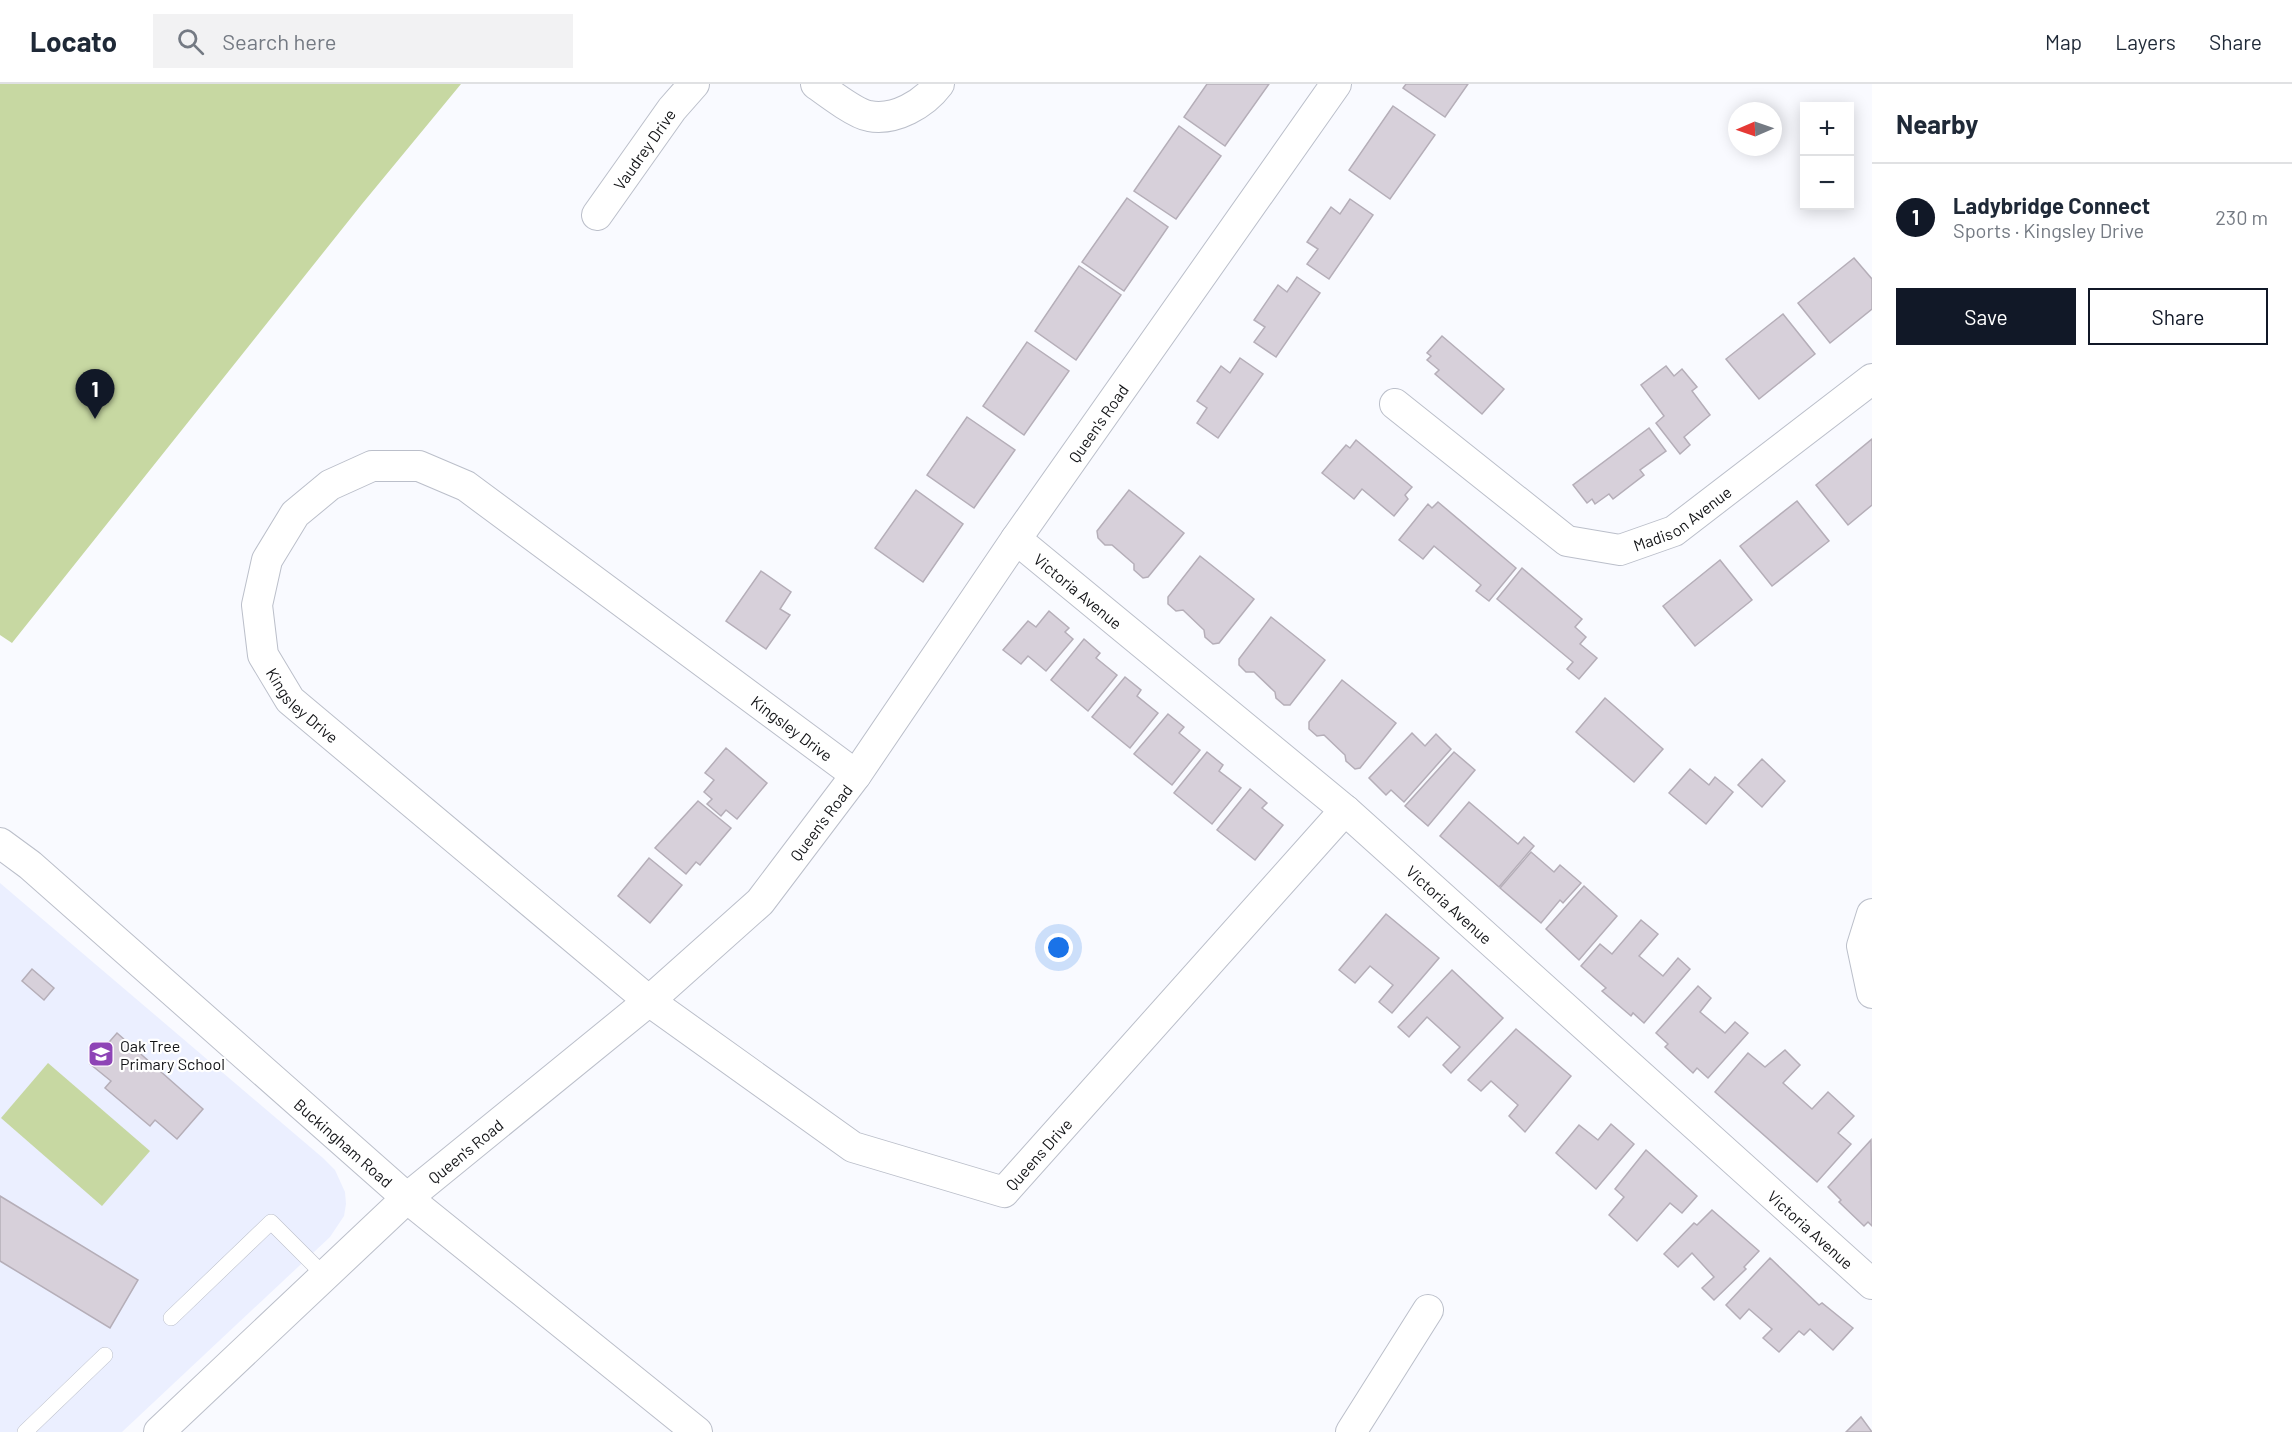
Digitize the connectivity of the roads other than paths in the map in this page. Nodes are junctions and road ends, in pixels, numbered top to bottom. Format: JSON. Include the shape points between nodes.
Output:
{"nodes":[{"id":1,"x":694,"y":84,"type":"edge"},
{"id":2,"x":816,"y":84,"type":"edge"},
{"id":3,"x":939,"y":84,"type":"edge"},
{"id":4,"x":1336,"y":84,"type":"edge"},
{"id":5,"x":597,"y":215,"type":"dead end"},
{"id":6,"x":1872,"y":379,"type":"edge"},
{"id":7,"x":1395,"y":404,"type":"dead end"},
{"id":8,"x":1016,"y":539,"type":"junction"},
{"id":9,"x":856,"y":776,"type":"junction"},
{"id":10,"x":1345,"y":810,"type":"junction"},
{"id":11,"x":0,"y":843,"type":"edge"},
{"id":12,"x":1872,"y":914,"type":"edge"},
{"id":13,"x":1872,"y":993,"type":"edge"},
{"id":14,"x":649,"y":1001,"type":"junction"},
{"id":15,"x":407,"y":1198,"type":"junction"},
{"id":16,"x":325,"y":1275,"type":"junction"},
{"id":17,"x":1872,"y":1284,"type":"edge"},
{"id":18,"x":1428,"y":1310,"type":"dead end"},
{"id":19,"x":171,"y":1318,"type":"dead end"},
{"id":20,"x":105,"y":1355,"type":"dead end"},
{"id":21,"x":25,"y":1432,"type":"edge"},
{"id":22,"x":159,"y":1432,"type":"edge"},
{"id":23,"x":698,"y":1432,"type":"edge"},
{"id":24,"x":1351,"y":1432,"type":"edge"}],
"edges":[{"from":1,"to":5,"type":"street","name":"Vaudrey Drive"},
{"from":2,"to":3,"type":"street","via":[[868,116],[901,113],[931,94]]},
{"from":4,"to":8,"type":"street","name":"Queen's Road"},
{"from":6,"to":7,"type":"street","name":"Madison Avenue","via":[[1674,531],[1620,550],[1567,541]]},
{"from":8,"to":9,"type":"street","name":"Queen's Road"},
{"from":8,"to":10,"type":"street","name":"Victoria Avenue"},
{"from":9,"to":14,"type":"street","name":"Queen's Road","via":[[760,902]]},
{"from":9,"to":14,"type":"street","name":"Kingsley Drive","via":[[466,486],[419,466],[372,466],[330,485],[295,514],[267,560],[257,605],[263,655],[290,700]]},
{"from":10,"to":14,"type":"street","name":"Queens Drive","via":[[1004,1192],[853,1147]]},
{"from":10,"to":17,"type":"street","name":"Victoria Avenue"},
{"from":11,"to":15,"type":"street","name":"Buckingham Road","via":[[30,865]]},
{"from":12,"to":13,"type":"street","via":[[1862,946]]},
{"from":14,"to":15,"type":"street","name":"Queen's Road"},
{"from":15,"to":16,"type":"street","name":"Queen's Road"},
{"from":15,"to":23,"type":"street","name":"Buckingham Road"},
{"from":16,"to":19,"type":"lane","via":[[271,1222]]},
{"from":16,"to":22,"type":"street","name":"Queen's Road"},
{"from":18,"to":24,"type":"street"},
{"from":20,"to":21,"type":"lane"}]}
